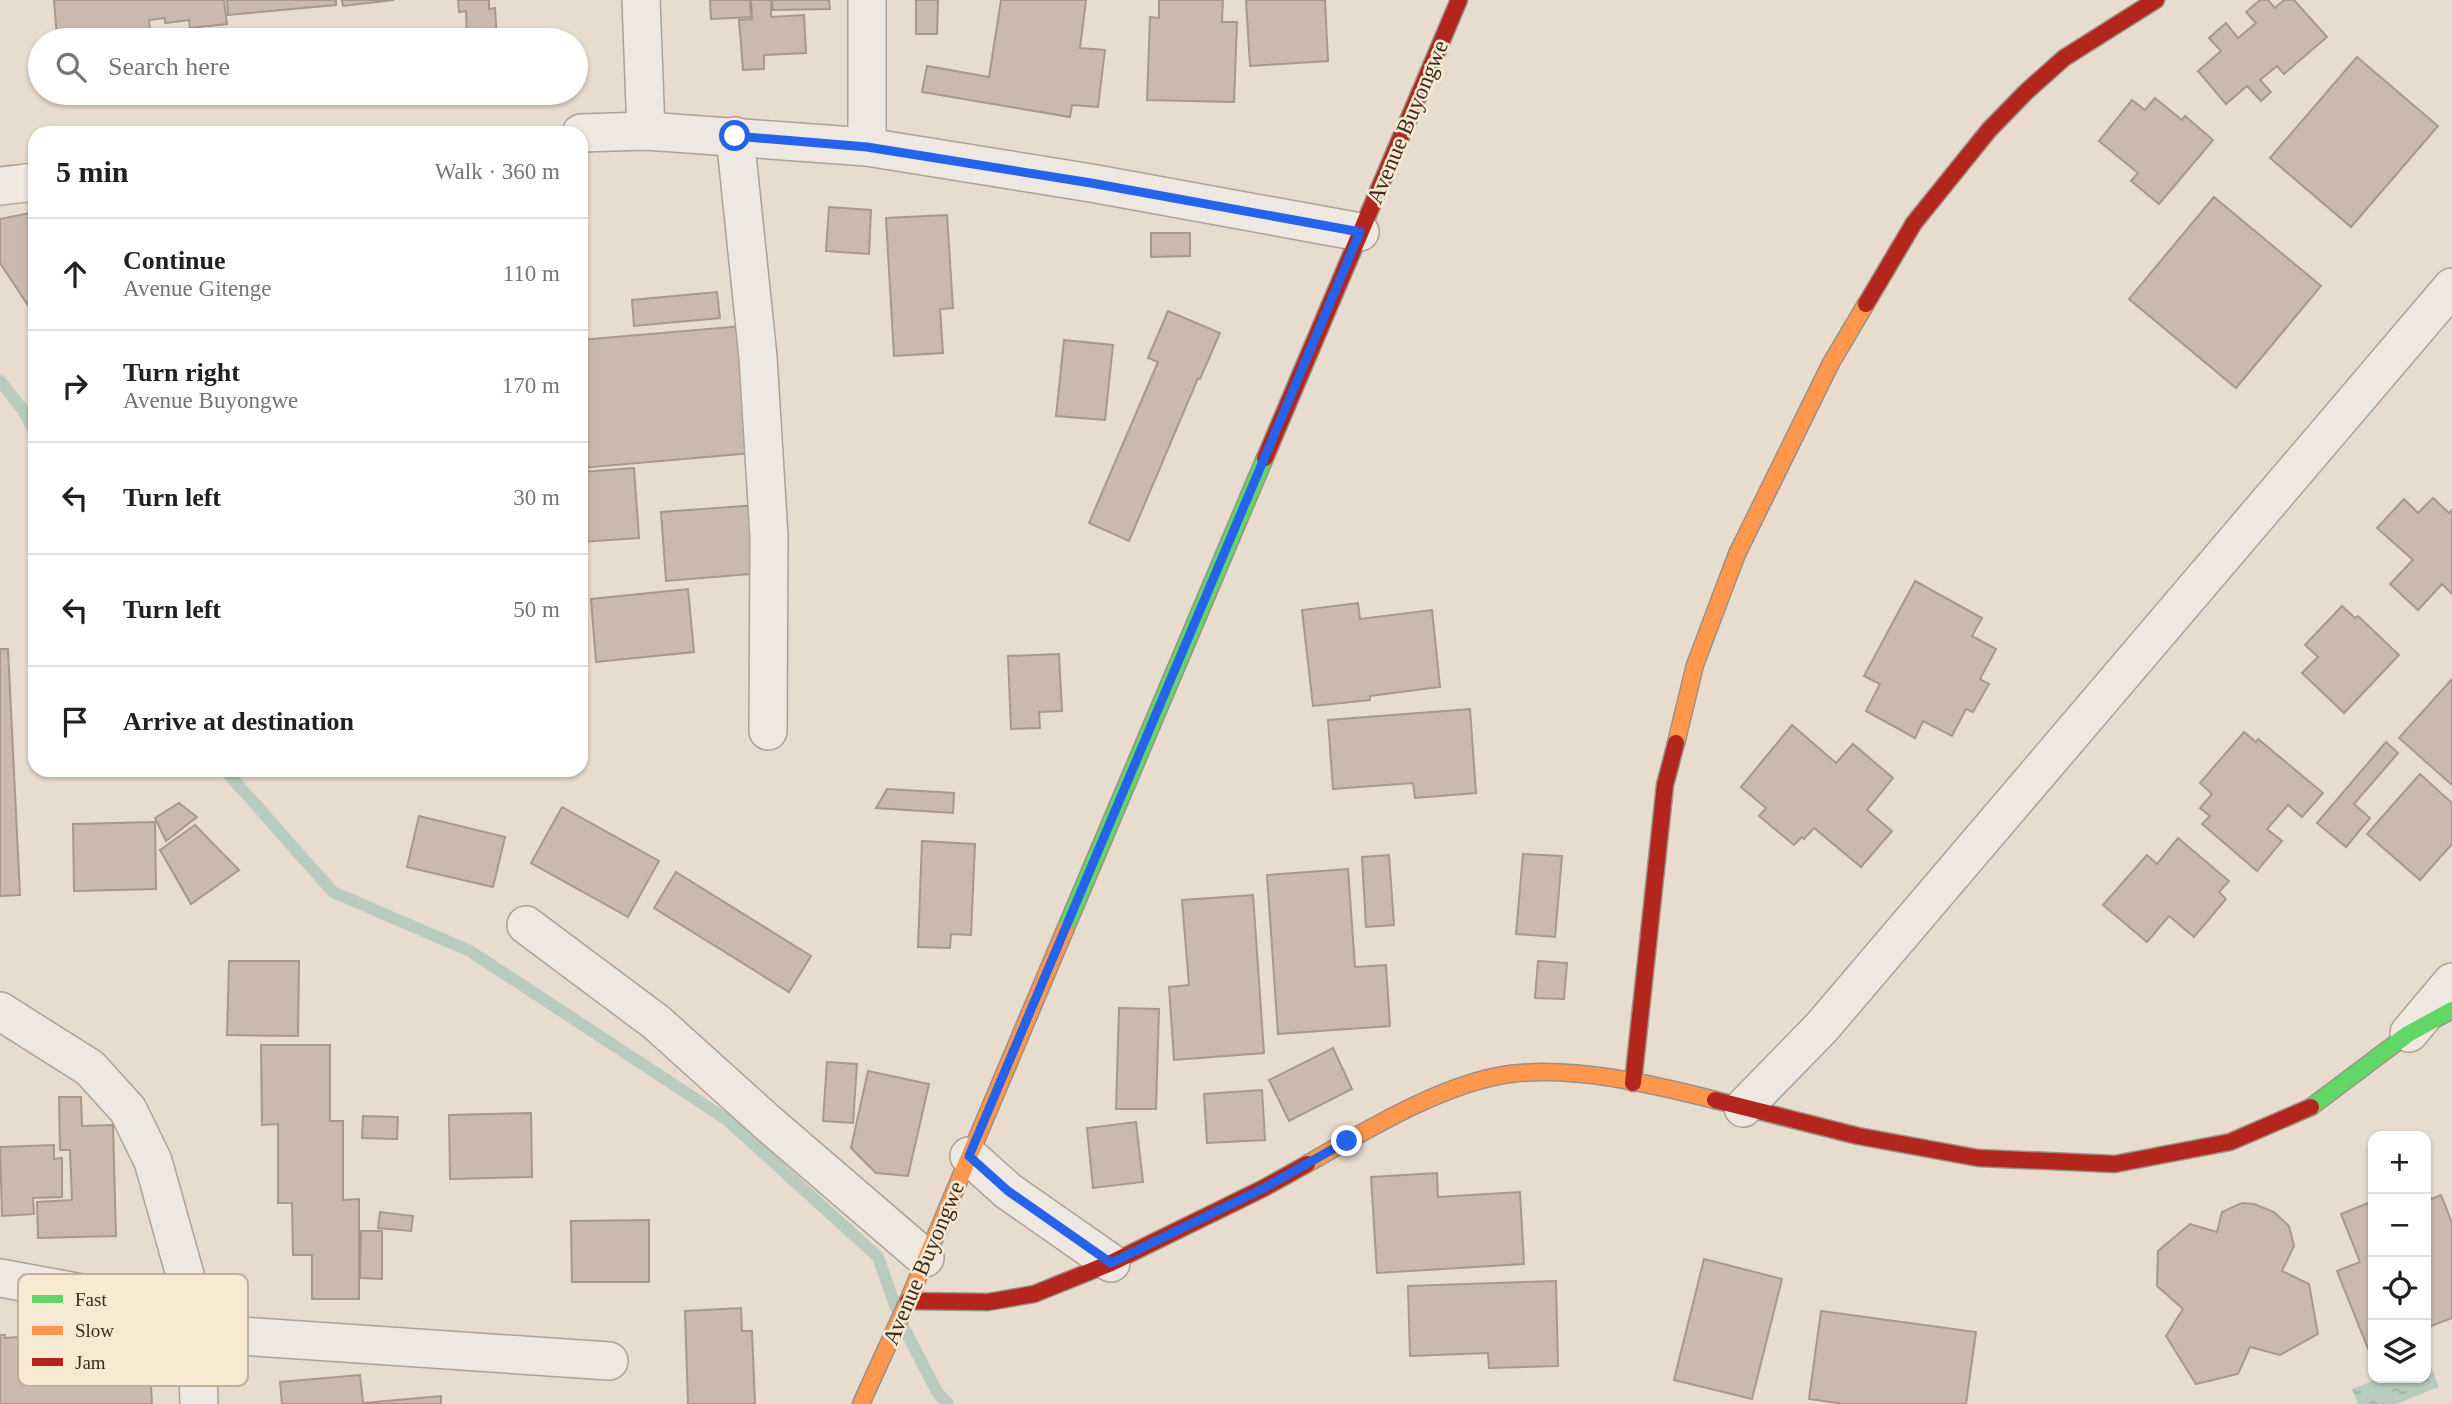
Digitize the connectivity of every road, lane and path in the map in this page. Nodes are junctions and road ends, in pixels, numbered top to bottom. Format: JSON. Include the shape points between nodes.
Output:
{"nodes":[{"id":1,"x":640,"y":0,"type":"edge"},
{"id":2,"x":867,"y":0,"type":"edge"},
{"id":3,"x":1459,"y":0,"type":"edge"},
{"id":4,"x":2156,"y":0,"type":"edge"},
{"id":5,"x":646,"y":131,"type":"junction"},
{"id":6,"x":588,"y":133,"type":"edge"},
{"id":7,"x":735,"y":136,"type":"junction"},
{"id":8,"x":867,"y":147,"type":"junction"},
{"id":9,"x":28,"y":182,"type":"edge"},
{"id":10,"x":0,"y":186,"type":"edge"},
{"id":11,"x":1360,"y":232,"type":"junction"},
{"id":12,"x":2452,"y":287,"type":"edge"},
{"id":13,"x":768,"y":731,"type":"dead end"},
{"id":14,"x":526,"y":925,"type":"dead end"},
{"id":15,"x":2452,"y":982,"type":"edge"},
{"id":16,"x":2452,"y":1010,"type":"edge"},
{"id":17,"x":0,"y":1011,"type":"edge"},
{"id":18,"x":2408,"y":1034,"type":"junction"},
{"id":19,"x":1633,"y":1083,"type":"junction"},
{"id":20,"x":1742,"y":1108,"type":"junction"},
{"id":21,"x":969,"y":1156,"type":"junction"},
{"id":22,"x":925,"y":1258,"type":"junction"},
{"id":23,"x":1111,"y":1263,"type":"junction"},
{"id":24,"x":183,"y":1274,"type":"edge"},
{"id":25,"x":0,"y":1278,"type":"edge"},
{"id":26,"x":18,"y":1282,"type":"edge"},
{"id":27,"x":906,"y":1306,"type":"junction"},
{"id":28,"x":248,"y":1329,"type":"edge"},
{"id":29,"x":608,"y":1361,"type":"dead end"},
{"id":30,"x":198,"y":1386,"type":"edge"},
{"id":31,"x":199,"y":1404,"type":"edge"},
{"id":32,"x":861,"y":1404,"type":"edge"}],
"edges":[{"from":1,"to":5,"type":"street"},
{"from":2,"to":8,"type":"street"},
{"from":3,"to":11,"type":"street","name":"Avenue Buyongwe"},
{"from":4,"to":19,"type":"street","via":[[2064,58],[2026,92],[1914,223],[1831,363],[1737,554],[1695,665],[1665,785]]},
{"from":5,"to":6,"type":"street"},
{"from":5,"to":7,"type":"street"},
{"from":7,"to":8,"type":"street"},
{"from":7,"to":13,"type":"street","via":[[758,357],[769,536]]},
{"from":8,"to":11,"type":"street"},
{"from":9,"to":10,"type":"street"},
{"from":11,"to":21,"type":"street","name":"Avenue Buyongwe"},
{"from":12,"to":20,"type":"street","via":[[1822,1027]]},
{"from":14,"to":22,"type":"street","via":[[656,1022]]},
{"from":15,"to":18,"type":"street"},
{"from":16,"to":18,"type":"street"},
{"from":17,"to":24,"type":"street","via":[[90,1068],[128,1110],[153,1161]]},
{"from":18,"to":20,"type":"street","via":[[2308,1109],[2230,1142],[2115,1164],[1978,1158]]},
{"from":19,"to":20,"type":"street"},
{"from":19,"to":23,"type":"street","via":[[1568,1072],[1509,1074],[1442,1092],[1264,1188]]},
{"from":21,"to":22,"type":"street","name":"Avenue Buyongwe"},
{"from":21,"to":23,"type":"street","via":[[1018,1198]]},
{"from":22,"to":27,"type":"street","name":"Avenue Buyongwe"},
{"from":23,"to":27,"type":"street","via":[[1034,1294],[988,1302]]},
{"from":25,"to":26,"type":"street"},
{"from":27,"to":32,"type":"street","name":"Avenue Buyongwe"},
{"from":28,"to":29,"type":"street"},
{"from":30,"to":31,"type":"street"}]}
